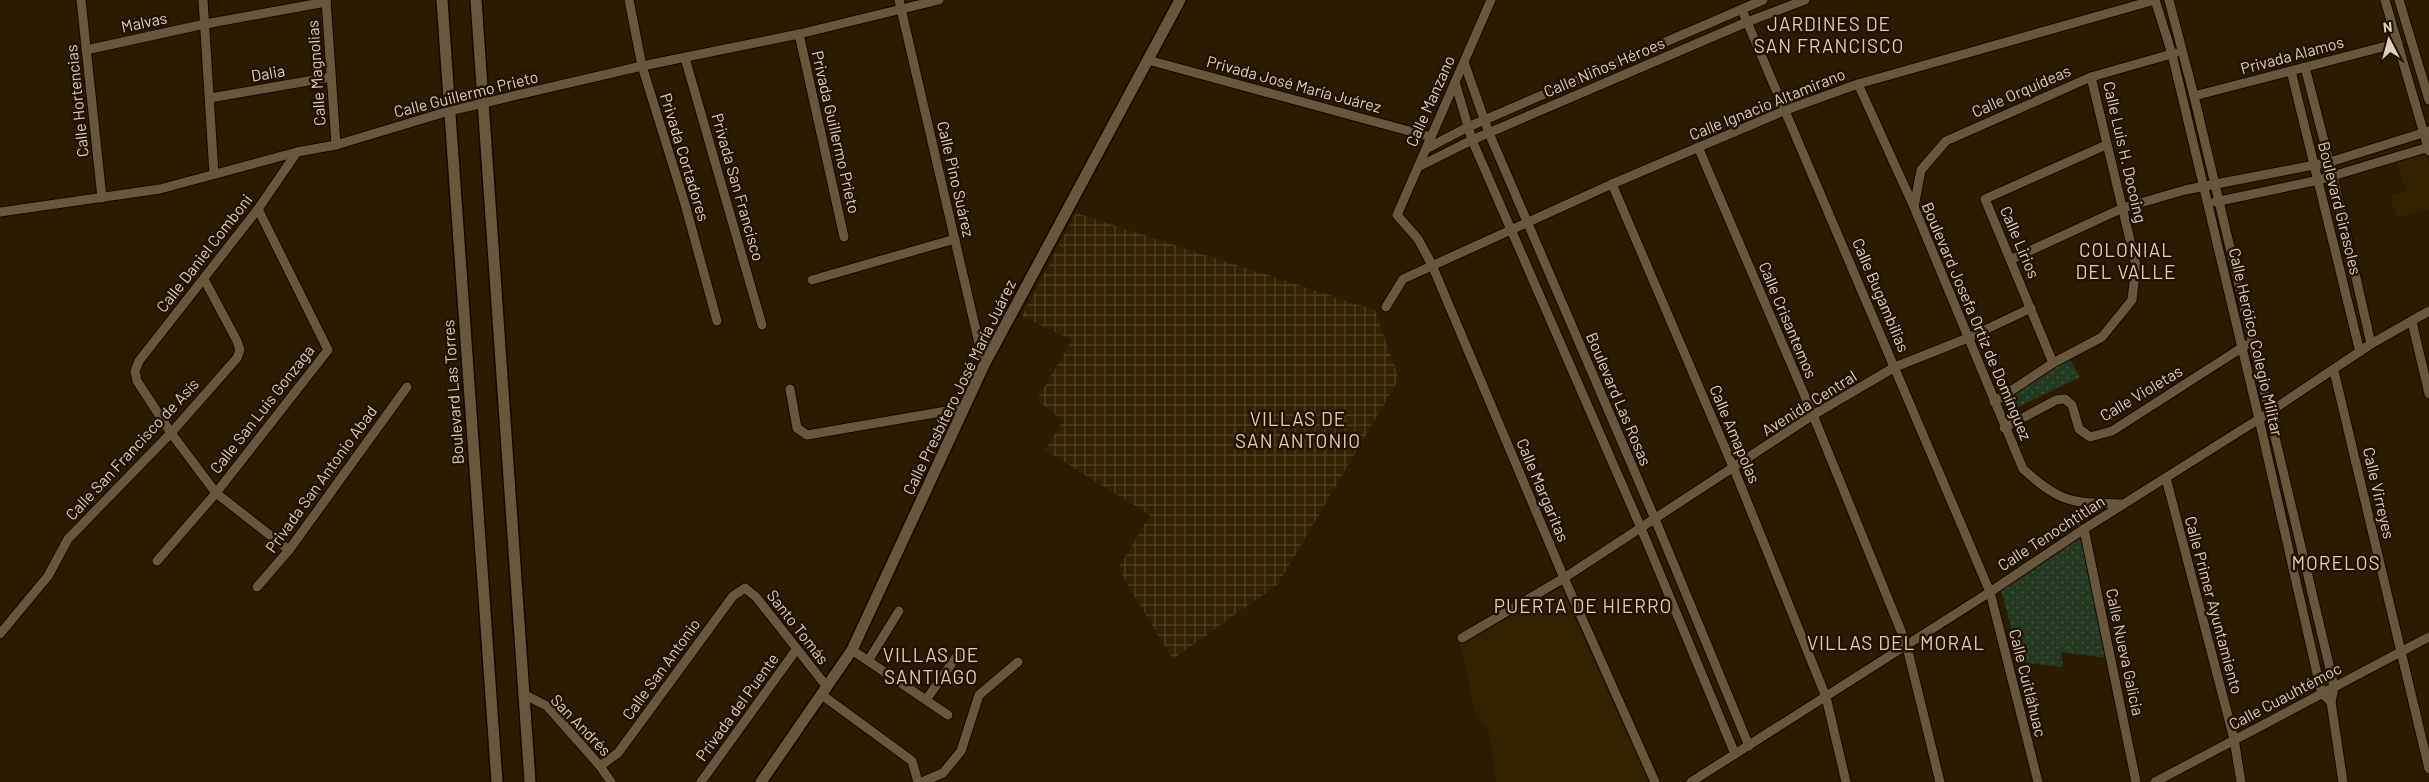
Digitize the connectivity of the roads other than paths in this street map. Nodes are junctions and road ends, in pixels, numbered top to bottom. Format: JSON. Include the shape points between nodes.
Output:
{"nodes":[{"id":1,"x":81,"y":0,"type":"edge"},
{"id":2,"x":203,"y":0,"type":"edge"},
{"id":3,"x":442,"y":0,"type":"edge"},
{"id":4,"x":476,"y":0,"type":"edge"},
{"id":5,"x":629,"y":0,"type":"edge"},
{"id":6,"x":939,"y":0,"type":"edge"},
{"id":7,"x":1180,"y":0,"type":"edge"},
{"id":8,"x":1491,"y":0,"type":"edge"},
{"id":9,"x":1763,"y":0,"type":"edge"},
{"id":10,"x":1805,"y":0,"type":"edge"},
{"id":11,"x":2155,"y":0,"type":"edge"},
{"id":12,"x":2169,"y":0,"type":"edge"},
{"id":13,"x":2385,"y":0,"type":"edge"},
{"id":14,"x":2399,"y":0,"type":"edge"},
{"id":15,"x":326,"y":1,"type":"edge"},
{"id":16,"x":900,"y":4,"type":"edge"},
{"id":17,"x":1742,"y":10,"type":"junction"},
{"id":18,"x":1747,"y":22,"type":"junction"},
{"id":19,"x":206,"y":24,"type":"junction"},
{"id":20,"x":799,"y":34,"type":"junction"},
{"id":21,"x":2398,"y":43,"type":"junction"},
{"id":22,"x":86,"y":50,"type":"junction"},
{"id":23,"x":2183,"y":50,"type":"junction"},
{"id":24,"x":2172,"y":54,"type":"junction"},
{"id":25,"x":685,"y":58,"type":"junction"},
{"id":26,"x":1148,"y":60,"type":"junction"},
{"id":27,"x":1464,"y":62,"type":"junction"},
{"id":28,"x":642,"y":66,"type":"junction"},
{"id":29,"x":2305,"y":67,"type":"junction"},
{"id":30,"x":2291,"y":70,"type":"junction"},
{"id":31,"x":331,"y":77,"type":"junction"},
{"id":32,"x":2091,"y":77,"type":"junction"},
{"id":33,"x":1455,"y":82,"type":"junction"},
{"id":34,"x":1858,"y":84,"type":"junction"},
{"id":35,"x":2194,"y":96,"type":"junction"},
{"id":36,"x":210,"y":98,"type":"junction"},
{"id":37,"x":2429,"y":100,"type":"edge"},
{"id":38,"x":484,"y":104,"type":"junction"},
{"id":39,"x":1786,"y":110,"type":"junction"},
{"id":40,"x":449,"y":111,"type":"junction"},
{"id":41,"x":1484,"y":121,"type":"junction"},
{"id":42,"x":1468,"y":127,"type":"junction"},
{"id":43,"x":2426,"y":132,"type":"edge"},
{"id":44,"x":1488,"y":133,"type":"junction"},
{"id":45,"x":1431,"y":137,"type":"junction"},
{"id":46,"x":1472,"y":140,"type":"junction"},
{"id":47,"x":336,"y":145,"type":"junction"},
{"id":48,"x":2106,"y":145,"type":"junction"},
{"id":49,"x":1698,"y":147,"type":"junction"},
{"id":50,"x":1426,"y":149,"type":"junction"},
{"id":51,"x":2429,"y":149,"type":"edge"},
{"id":52,"x":297,"y":152,"type":"junction"},
{"id":53,"x":2330,"y":162,"type":"junction"},
{"id":54,"x":2315,"y":166,"type":"junction"},
{"id":55,"x":1418,"y":167,"type":"junction"},
{"id":56,"x":214,"y":174,"type":"junction"},
{"id":57,"x":2333,"y":176,"type":"junction"},
{"id":58,"x":2319,"y":180,"type":"junction"},
{"id":59,"x":1612,"y":184,"type":"junction"},
{"id":60,"x":2215,"y":184,"type":"junction"},
{"id":61,"x":2203,"y":187,"type":"junction"},
{"id":62,"x":102,"y":198,"type":"junction"},
{"id":63,"x":2219,"y":201,"type":"junction"},
{"id":64,"x":2207,"y":203,"type":"junction"},
{"id":65,"x":1914,"y":207,"type":"junction"},
{"id":66,"x":2122,"y":208,"type":"junction"},
{"id":67,"x":258,"y":209,"type":"junction"},
{"id":68,"x":0,"y":212,"type":"edge"},
{"id":69,"x":1397,"y":215,"type":"joint"},
{"id":70,"x":1527,"y":224,"type":"junction"},
{"id":71,"x":1511,"y":230,"type":"junction"},
{"id":72,"x":844,"y":237,"type":"dead end"},
{"id":73,"x":955,"y":239,"type":"junction"},
{"id":74,"x":2012,"y":259,"type":"junction"},
{"id":75,"x":1432,"y":265,"type":"junction"},
{"id":76,"x":204,"y":279,"type":"junction"},
{"id":77,"x":812,"y":280,"type":"dead end"},
{"id":78,"x":1386,"y":307,"type":"dead end"},
{"id":79,"x":2030,"y":308,"type":"junction"},
{"id":80,"x":2429,"y":312,"type":"edge"},
{"id":81,"x":717,"y":321,"type":"dead end"},
{"id":82,"x":2412,"y":322,"type":"junction"},
{"id":83,"x":762,"y":325,"type":"dead end"},
{"id":84,"x":1968,"y":338,"type":"junction"},
{"id":85,"x":2253,"y":341,"type":"junction"},
{"id":86,"x":2371,"y":344,"type":"junction"},
{"id":87,"x":2242,"y":347,"type":"junction"},
{"id":88,"x":2360,"y":352,"type":"junction"},
{"id":89,"x":2053,"y":363,"type":"junction"},
{"id":90,"x":984,"y":365,"type":"junction"},
{"id":91,"x":1895,"y":367,"type":"junction"},
{"id":92,"x":2334,"y":371,"type":"junction"},
{"id":93,"x":407,"y":387,"type":"dead end"},
{"id":94,"x":790,"y":389,"type":"dead end"},
{"id":95,"x":2429,"y":394,"type":"edge"},
{"id":96,"x":1994,"y":402,"type":"junction"},
{"id":97,"x":964,"y":408,"type":"junction"},
{"id":98,"x":2270,"y":412,"type":"junction"},
{"id":99,"x":1813,"y":416,"type":"junction"},
{"id":100,"x":2259,"y":419,"type":"junction"},
{"id":101,"x":2004,"y":428,"type":"junction"},
{"id":102,"x":171,"y":433,"type":"junction"},
{"id":103,"x":1734,"y":468,"type":"junction"},
{"id":104,"x":2166,"y":478,"type":"junction"},
{"id":105,"x":216,"y":493,"type":"junction"},
{"id":106,"x":2123,"y":504,"type":"junction"},
{"id":107,"x":1655,"y":519,"type":"junction"},
{"id":108,"x":1641,"y":528,"type":"junction"},
{"id":109,"x":2084,"y":529,"type":"junction"},
{"id":110,"x":289,"y":550,"type":"junction"},
{"id":111,"x":157,"y":561,"type":"dead end"},
{"id":112,"x":1564,"y":578,"type":"junction"},
{"id":113,"x":257,"y":587,"type":"dead end"},
{"id":114,"x":745,"y":588,"type":"joint"},
{"id":115,"x":1990,"y":592,"type":"junction"},
{"id":116,"x":899,"y":611,"type":"dead end"},
{"id":117,"x":0,"y":634,"type":"edge"},
{"id":118,"x":2429,"y":637,"type":"edge"},
{"id":119,"x":1462,"y":638,"type":"dead end"},
{"id":120,"x":1906,"y":643,"type":"junction"},
{"id":121,"x":796,"y":650,"type":"junction"},
{"id":122,"x":852,"y":650,"type":"junction"},
{"id":123,"x":2401,"y":652,"type":"junction"},
{"id":124,"x":959,"y":653,"type":"dead end"},
{"id":125,"x":868,"y":661,"type":"junction"},
{"id":126,"x":1018,"y":662,"type":"dead end"},
{"id":127,"x":2334,"y":687,"type":"junction"},
{"id":128,"x":824,"y":691,"type":"junction"},
{"id":129,"x":2322,"y":693,"type":"junction"},
{"id":130,"x":523,"y":694,"type":"junction"},
{"id":131,"x":1826,"y":697,"type":"junction"},
{"id":132,"x":926,"y":700,"type":"junction"},
{"id":133,"x":2331,"y":702,"type":"junction"},
{"id":134,"x":948,"y":715,"type":"dead end"},
{"id":135,"x":2234,"y":739,"type":"junction"},
{"id":136,"x":1749,"y":746,"type":"junction"},
{"id":137,"x":1736,"y":754,"type":"junction"},
{"id":138,"x":600,"y":766,"type":"junction"},
{"id":139,"x":2429,"y":769,"type":"edge"},
{"id":140,"x":497,"y":782,"type":"edge"},
{"id":141,"x":530,"y":782,"type":"edge"},
{"id":142,"x":611,"y":782,"type":"edge"},
{"id":143,"x":701,"y":782,"type":"edge"},
{"id":144,"x":761,"y":782,"type":"edge"},
{"id":145,"x":918,"y":782,"type":"edge"},
{"id":146,"x":922,"y":782,"type":"edge"},
{"id":147,"x":1655,"y":782,"type":"edge"},
{"id":148,"x":1691,"y":782,"type":"edge"},
{"id":149,"x":1846,"y":782,"type":"edge"},
{"id":150,"x":1940,"y":782,"type":"edge"},
{"id":151,"x":2038,"y":782,"type":"edge"},
{"id":152,"x":2136,"y":782,"type":"edge"},
{"id":153,"x":2155,"y":782,"type":"edge"},
{"id":154,"x":2241,"y":782,"type":"edge"},
{"id":155,"x":2343,"y":782,"type":"edge"}],
"edges":[{"from":1,"to":22,"type":"street","name":"Calle Hortencias"},
{"from":2,"to":19,"type":"street"},
{"from":3,"to":40,"type":"street","name":"Boulevard Las Torres"},
{"from":4,"to":38,"type":"street"},
{"from":5,"to":28,"type":"street","name":"Privada Cortadores"},
{"from":6,"to":16,"type":"street","name":"Calle Guillermo Prieto"},
{"from":7,"to":26,"type":"street","name":"Calle Presbítero José María Juárez"},
{"from":8,"to":27,"type":"street","name":"Calle Manzano"},
{"from":9,"to":17,"type":"street","name":"Calle Niños Héroes"},
{"from":10,"to":18,"type":"street","name":"Calle Niños Héroes"},
{"from":11,"to":24,"type":"street","name":"Calle Heróico Colegio Militar"},
{"from":11,"to":34,"type":"street","name":"Calle Ignacio Altamirano"},
{"from":12,"to":23,"type":"street","name":"Calle Heróico Colegio Militar"},
{"from":13,"to":21,"type":"street"},
{"from":14,"to":37,"type":"street"},
{"from":15,"to":19,"type":"street","name":"Malvas"},
{"from":15,"to":31,"type":"street","name":"Calle Magnolias"},
{"from":16,"to":20,"type":"street","name":"Calle Guillermo Prieto"},
{"from":16,"to":73,"type":"street","name":"Calle Pino Suárez"},
{"from":17,"to":18,"type":"street","name":"Calle Bugambilias"},
{"from":17,"to":41,"type":"street","name":"Calle Niños Héroes"},
{"from":18,"to":39,"type":"street","name":"Calle Bugambilias"},
{"from":18,"to":44,"type":"street","name":"Calle Niños Héroes"},
{"from":19,"to":22,"type":"street","name":"Malvas"},
{"from":19,"to":36,"type":"street"},
{"from":20,"to":25,"type":"street","name":"Calle Guillermo Prieto"},
{"from":20,"to":72,"type":"street","name":"Privada Guillermo Prieto"},
{"from":21,"to":29,"type":"street","name":"Privada Alamos"},
{"from":21,"to":43,"type":"street"},
{"from":22,"to":62,"type":"street","name":"Calle Hortencias"},
{"from":23,"to":24,"type":"street","name":"Calle Orquídeas"},
{"from":23,"to":35,"type":"street","name":"Calle Heróico Colegio Militar"},
{"from":24,"to":32,"type":"street","name":"Calle Orquídeas"},
{"from":24,"to":61,"type":"street","name":"Calle Heróico Colegio Militar"},
{"from":25,"to":28,"type":"street","name":"Calle Guillermo Prieto"},
{"from":25,"to":83,"type":"street","name":"Privada San Francisco"},
{"from":26,"to":45,"type":"street","name":"Privada José María Juárez"},
{"from":26,"to":90,"type":"street","name":"Calle Presbítero José María Juárez"},
{"from":27,"to":33,"type":"street","name":"Calle Manzano"},
{"from":27,"to":41,"type":"street","name":"Boulevard Las Rosas"},
{"from":28,"to":38,"type":"street","name":"Calle Guillermo Prieto"},
{"from":28,"to":81,"type":"street","name":"Privada Cortadores"},
{"from":29,"to":30,"type":"street","name":"Privada Alamos"},
{"from":29,"to":53,"type":"street","name":"Boulevard Girasoles"},
{"from":30,"to":35,"type":"street","name":"Privada Alamos"},
{"from":30,"to":54,"type":"street","name":"Boulevard Girasoles"},
{"from":31,"to":36,"type":"street","name":"Dalia"},
{"from":31,"to":47,"type":"street","name":"Calle Magnolias"},
{"from":32,"to":48,"type":"street","name":"Calle Luis H. Docoing"},
{"from":32,"to":65,"type":"street","name":"Calle Orquídeas","via":[[1946,140],[1921,170]]},
{"from":33,"to":42,"type":"street","name":"Boulevard Las Rosas"},
{"from":33,"to":45,"type":"street","name":"Calle Manzano"},
{"from":34,"to":39,"type":"street","name":"Calle Ignacio Altamirano"},
{"from":34,"to":65,"type":"street","name":"Boulevard Josefa Ortiz de Domínguez"},
{"from":35,"to":60,"type":"street","name":"Calle Heróico Colegio Militar"},
{"from":36,"to":56,"type":"street"},
{"from":38,"to":40,"type":"street","name":"Calle Guillermo Prieto"},
{"from":38,"to":130,"type":"street"},
{"from":39,"to":49,"type":"street","name":"Calle Ignacio Altamirano"},
{"from":39,"to":91,"type":"street","name":"Calle Bugambilias"},
{"from":40,"to":47,"type":"street","name":"Calle Guillermo Prieto"},
{"from":40,"to":140,"type":"street","name":"Boulevard Las Torres"},
{"from":41,"to":42,"type":"street","name":"Calle Niños Héroes"},
{"from":41,"to":44,"type":"street","name":"Boulevard Las Rosas"},
{"from":42,"to":46,"type":"street","name":"Boulevard Las Rosas"},
{"from":42,"to":50,"type":"street","name":"Calle Niños Héroes"},
{"from":43,"to":51,"type":"street"},
{"from":43,"to":53,"type":"street"},
{"from":44,"to":46,"type":"street","name":"Calle Niños Héroes"},
{"from":44,"to":70,"type":"street","name":"Boulevard Las Rosas"},
{"from":45,"to":50,"type":"street","name":"Calle Manzano"},
{"from":46,"to":55,"type":"street","name":"Calle Niños Héroes"},
{"from":46,"to":71,"type":"street","name":"Boulevard Las Rosas"},
{"from":47,"to":52,"type":"street","name":"Calle Guillermo Prieto"},
{"from":48,"to":66,"type":"street","name":"Calle Luis H. Docoing"},
{"from":48,"to":74,"type":"street","name":"Calle Lirios","via":[[1985,199]]},
{"from":49,"to":59,"type":"street","name":"Calle Ignacio Altamirano"},
{"from":49,"to":99,"type":"street","name":"Calle Crisantemos"},
{"from":50,"to":55,"type":"street","name":"Calle Manzano"},
{"from":51,"to":57,"type":"street"},
{"from":52,"to":56,"type":"street","name":"Calle Guillermo Prieto"},
{"from":52,"to":67,"type":"street","name":"Calle Daniel Comboni"},
{"from":53,"to":54,"type":"street"},
{"from":53,"to":57,"type":"street","name":"Boulevard Girasoles"},
{"from":54,"to":58,"type":"street","name":"Boulevard Girasoles"},
{"from":54,"to":60,"type":"street"},
{"from":55,"to":69,"type":"street","name":"Calle Manzano"},
{"from":56,"to":62,"type":"street","name":"Calle Guillermo Prieto"},
{"from":57,"to":58,"type":"street"},
{"from":57,"to":86,"type":"street","name":"Boulevard Girasoles"},
{"from":58,"to":63,"type":"street"},
{"from":58,"to":88,"type":"street","name":"Boulevard Girasoles"},
{"from":59,"to":70,"type":"street","name":"Calle Ignacio Altamirano"},
{"from":59,"to":103,"type":"street","name":"Calle Amapolas"},
{"from":60,"to":61,"type":"street"},
{"from":60,"to":63,"type":"street","name":"Calle Heróico Colegio Militar"},
{"from":61,"to":64,"type":"street","name":"Calle Heróico Colegio Militar"},
{"from":61,"to":66,"type":"street"},
{"from":62,"to":68,"type":"street","name":"Calle Guillermo Prieto"},
{"from":63,"to":64,"type":"street"},
{"from":63,"to":85,"type":"street","name":"Calle Heróico Colegio Militar"},
{"from":64,"to":87,"type":"street","name":"Calle Heróico Colegio Militar"},
{"from":65,"to":84,"type":"street","name":"Boulevard Josefa Ortiz de Domínguez"},
{"from":66,"to":74,"type":"street"},
{"from":66,"to":89,"type":"street","name":"Calle Luis H. Docoing","via":[[2136,265],[2132,300],[2102,337]]},
{"from":67,"to":76,"type":"street","name":"Calle Daniel Comboni"},
{"from":67,"to":105,"type":"street","name":"Calle San Luis Gonzaga","via":[[328,350]]},
{"from":69,"to":75,"type":"street","name":"Calle Margaritas","via":[[1418,239]]},
{"from":70,"to":71,"type":"street","name":"Calle Ignacio Altamirano"},
{"from":70,"to":107,"type":"street","name":"Boulevard Las Rosas"},
{"from":71,"to":75,"type":"street","name":"Calle Ignacio Altamirano"},
{"from":71,"to":108,"type":"street","name":"Boulevard Las Rosas"},
{"from":73,"to":77,"type":"street"},
{"from":73,"to":90,"type":"street","name":"Calle Pino Suárez"},
{"from":74,"to":79,"type":"street","name":"Calle Lirios"},
{"from":75,"to":78,"type":"street","name":"Calle Ignacio Altamirano","via":[[1403,279]]},
{"from":75,"to":112,"type":"street","name":"Calle Margaritas"},
{"from":76,"to":102,"type":"street","name":"Calle Daniel Comboni","via":[[139,361],[135,371],[137,380]]},
{"from":76,"to":102,"type":"street","name":"Calle San Francisco de Asís","via":[[240,350],[237,358]]},
{"from":79,"to":84,"type":"street","name":"Avenida Central"},
{"from":79,"to":89,"type":"street","name":"Calle Lirios"},
{"from":80,"to":82,"type":"street","name":"Calle Tenochtitlan"},
{"from":82,"to":86,"type":"street","name":"Calle Tenochtitlan"},
{"from":82,"to":95,"type":"street"},
{"from":84,"to":91,"type":"street","name":"Avenida Central"},
{"from":84,"to":96,"type":"street","name":"Boulevard Josefa Ortiz de Domínguez"},
{"from":85,"to":87,"type":"street","name":"Calle Violetas"},
{"from":85,"to":98,"type":"street","name":"Calle Heróico Colegio Militar"},
{"from":86,"to":88,"type":"street","name":"Calle Tenochtitlan"},
{"from":87,"to":100,"type":"street","name":"Calle Heróico Colegio Militar"},
{"from":87,"to":101,"type":"street","name":"Calle Violetas","via":[[2112,431],[2090,437],[2079,429],[2072,404],[2065,399],[2056,400]]},
{"from":88,"to":92,"type":"street","name":"Calle Tenochtitlan"},
{"from":89,"to":96,"type":"street","name":"Calle Luis H. Docoing"},
{"from":90,"to":97,"type":"street","name":"Calle Presbítero José María Juárez"},
{"from":91,"to":99,"type":"street","name":"Avenida Central"},
{"from":91,"to":115,"type":"street","name":"Calle Bugambilias"},
{"from":92,"to":98,"type":"street","name":"Calle Tenochtitlan"},
{"from":92,"to":123,"type":"street","name":"Calle Virreyes"},
{"from":93,"to":110,"type":"street","name":"Privada San Antonio Abad"},
{"from":94,"to":97,"type":"street","via":[[797,428],[807,435]]},
{"from":96,"to":101,"type":"street","name":"Boulevard Josefa Ortiz de Domínguez"},
{"from":97,"to":122,"type":"street","name":"Calle Presbítero José María Juárez"},
{"from":98,"to":100,"type":"street","name":"Calle Tenochtitlan"},
{"from":98,"to":127,"type":"street","name":"Calle Heróico Colegio Militar"},
{"from":99,"to":103,"type":"street","name":"Avenida Central"},
{"from":99,"to":120,"type":"street","name":"Calle Crisantemos"},
{"from":100,"to":104,"type":"street","name":"Calle Tenochtitlan"},
{"from":100,"to":129,"type":"street","name":"Calle Heróico Colegio Militar"},
{"from":101,"to":106,"type":"street","name":"Boulevard Josefa Ortiz de Domínguez","via":[[2023,469],[2048,491],[2076,503]]},
{"from":102,"to":105,"type":"street"},
{"from":102,"to":117,"type":"street","name":"Calle San Francisco de Asís","via":[[68,539],[48,576]]},
{"from":103,"to":107,"type":"street","name":"Avenida Central"},
{"from":103,"to":131,"type":"street","name":"Calle Amapolas"},
{"from":104,"to":106,"type":"street","name":"Calle Tenochtitlan"},
{"from":104,"to":135,"type":"street","name":"Calle Primer Ayuntamiento"},
{"from":105,"to":110,"type":"street"},
{"from":105,"to":111,"type":"street"},
{"from":106,"to":109,"type":"street","name":"Calle Tenochtitlan"},
{"from":107,"to":108,"type":"street","name":"Avenida Central"},
{"from":107,"to":136,"type":"street","name":"Boulevard Las Rosas"},
{"from":108,"to":112,"type":"street","name":"Avenida Central"},
{"from":108,"to":137,"type":"street","name":"Boulevard Las Rosas"},
{"from":109,"to":115,"type":"street","name":"Calle Tenochtitlan"},
{"from":109,"to":152,"type":"street","name":"Calle Nueva Galicia"},
{"from":110,"to":113,"type":"street","name":"Privada San Antonio Abad"},
{"from":112,"to":119,"type":"street","name":"Avenida Central"},
{"from":112,"to":147,"type":"street","name":"Calle Margaritas"},
{"from":114,"to":121,"type":"street","name":"Santo Tomás","via":[[756,597]]},
{"from":114,"to":138,"type":"street","name":"Calle San Antonio","via":[[733,596],[618,753]]},
{"from":115,"to":120,"type":"street","name":"Calle Tenochtitlan"},
{"from":115,"to":151,"type":"street","name":"Calle Cuitláhuac"},
{"from":116,"to":125,"type":"street"},
{"from":118,"to":123,"type":"street","name":"Calle Cuauhtémoc"},
{"from":120,"to":131,"type":"street","name":"Calle Tenochtitlan"},
{"from":120,"to":150,"type":"street","name":"Calle Crisantemos"},
{"from":121,"to":128,"type":"street","name":"Santo Tomás"},
{"from":121,"to":143,"type":"street","name":"Privada del Puente"},
{"from":122,"to":125,"type":"street"},
{"from":122,"to":128,"type":"street","name":"Calle Presbítero José María Juárez"},
{"from":123,"to":127,"type":"street","name":"Calle Cuauhtémoc"},
{"from":123,"to":139,"type":"street","name":"Calle Virreyes"},
{"from":124,"to":132,"type":"street"},
{"from":125,"to":132,"type":"street"},
{"from":126,"to":146,"type":"street","via":[[979,695],[961,752],[943,773]]},
{"from":127,"to":129,"type":"street","name":"Calle Cuauhtémoc"},
{"from":127,"to":133,"type":"street"},
{"from":128,"to":144,"type":"street","name":"Calle Presbítero José María Juárez"},
{"from":128,"to":145,"type":"street","name":"Santo Tomás","via":[[912,761]]},
{"from":129,"to":133,"type":"street"},
{"from":129,"to":135,"type":"street","name":"Calle Cuauhtémoc"},
{"from":130,"to":138,"type":"street","name":"San Andrés","via":[[547,706]]},
{"from":130,"to":141,"type":"street"},
{"from":131,"to":136,"type":"street","name":"Calle Tenochtitlan"},
{"from":131,"to":149,"type":"street","name":"Calle Amapolas"},
{"from":132,"to":134,"type":"street"},
{"from":133,"to":155,"type":"street"},
{"from":135,"to":153,"type":"street","name":"Calle Cuauhtémoc"},
{"from":135,"to":154,"type":"street","name":"Calle Primer Ayuntamiento"},
{"from":136,"to":137,"type":"street","name":"Calle Tenochtitlan"},
{"from":137,"to":148,"type":"street","name":"Calle Tenochtitlan"},
{"from":138,"to":142,"type":"street","name":"San Andrés"}]}
